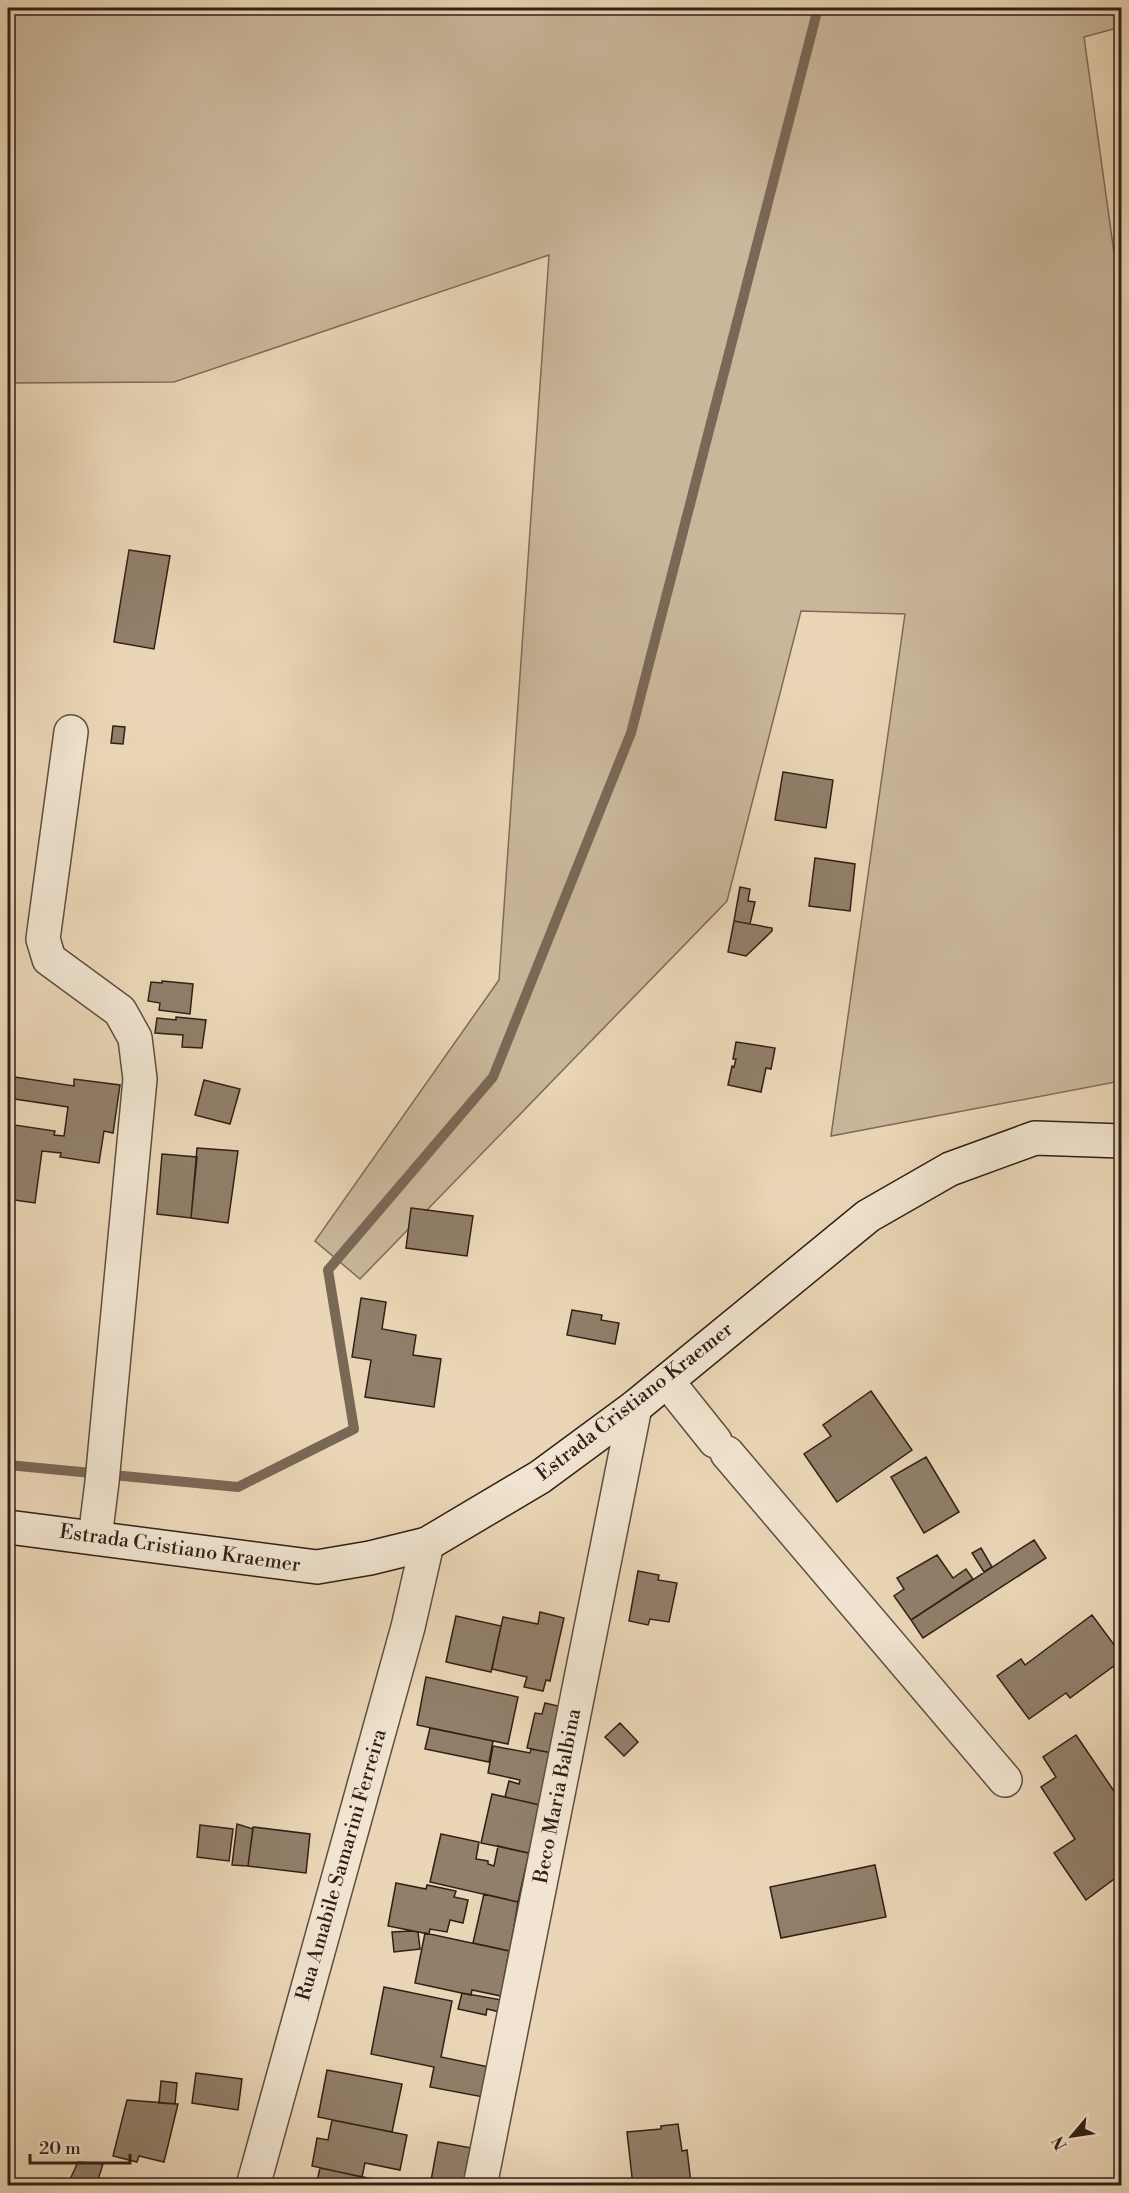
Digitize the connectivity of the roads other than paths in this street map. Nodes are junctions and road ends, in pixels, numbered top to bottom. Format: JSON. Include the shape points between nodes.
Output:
{"nodes":[{"id":1,"x":71,"y":732,"type":"dead end"},
{"id":2,"x":1122,"y":1141,"type":"edge"},
{"id":3,"x":667,"y":1381,"type":"junction"},
{"id":4,"x":635,"y":1407,"type":"junction"},
{"id":5,"x":8,"y":1527,"type":"edge"},
{"id":6,"x":95,"y":1538,"type":"junction"},
{"id":7,"x":427,"y":1544,"type":"junction"},
{"id":8,"x":1005,"y":1780,"type":"dead end"},
{"id":9,"x":253,"y":2186,"type":"edge"},
{"id":10,"x":480,"y":2186,"type":"edge"}],
"edges":[{"from":1,"to":6,"type":"street","via":[[42,939],[49,959],[120,1011],[135,1038],[140,1079]]},
{"from":2,"to":3,"type":"street","name":"Estrada Cristiano Kraemer","via":[[1035,1138],[950,1168],[868,1215]]},
{"from":3,"to":4,"type":"street","name":"Estrada Cristiano Kraemer"},
{"from":3,"to":8,"type":"street"},
{"from":4,"to":7,"type":"street","name":"Estrada Cristiano Kraemer","via":[[540,1478]]},
{"from":4,"to":10,"type":"street","name":"Beco Maria Balbina"},
{"from":5,"to":6,"type":"street","name":"Estrada Cristiano Kraemer"},
{"from":6,"to":7,"type":"street","name":"Estrada Cristiano Kraemer","via":[[316,1567]]},
{"from":7,"to":9,"type":"street","name":"Rua Amabile Samarini Ferreira","via":[[408,1627]]}]}
